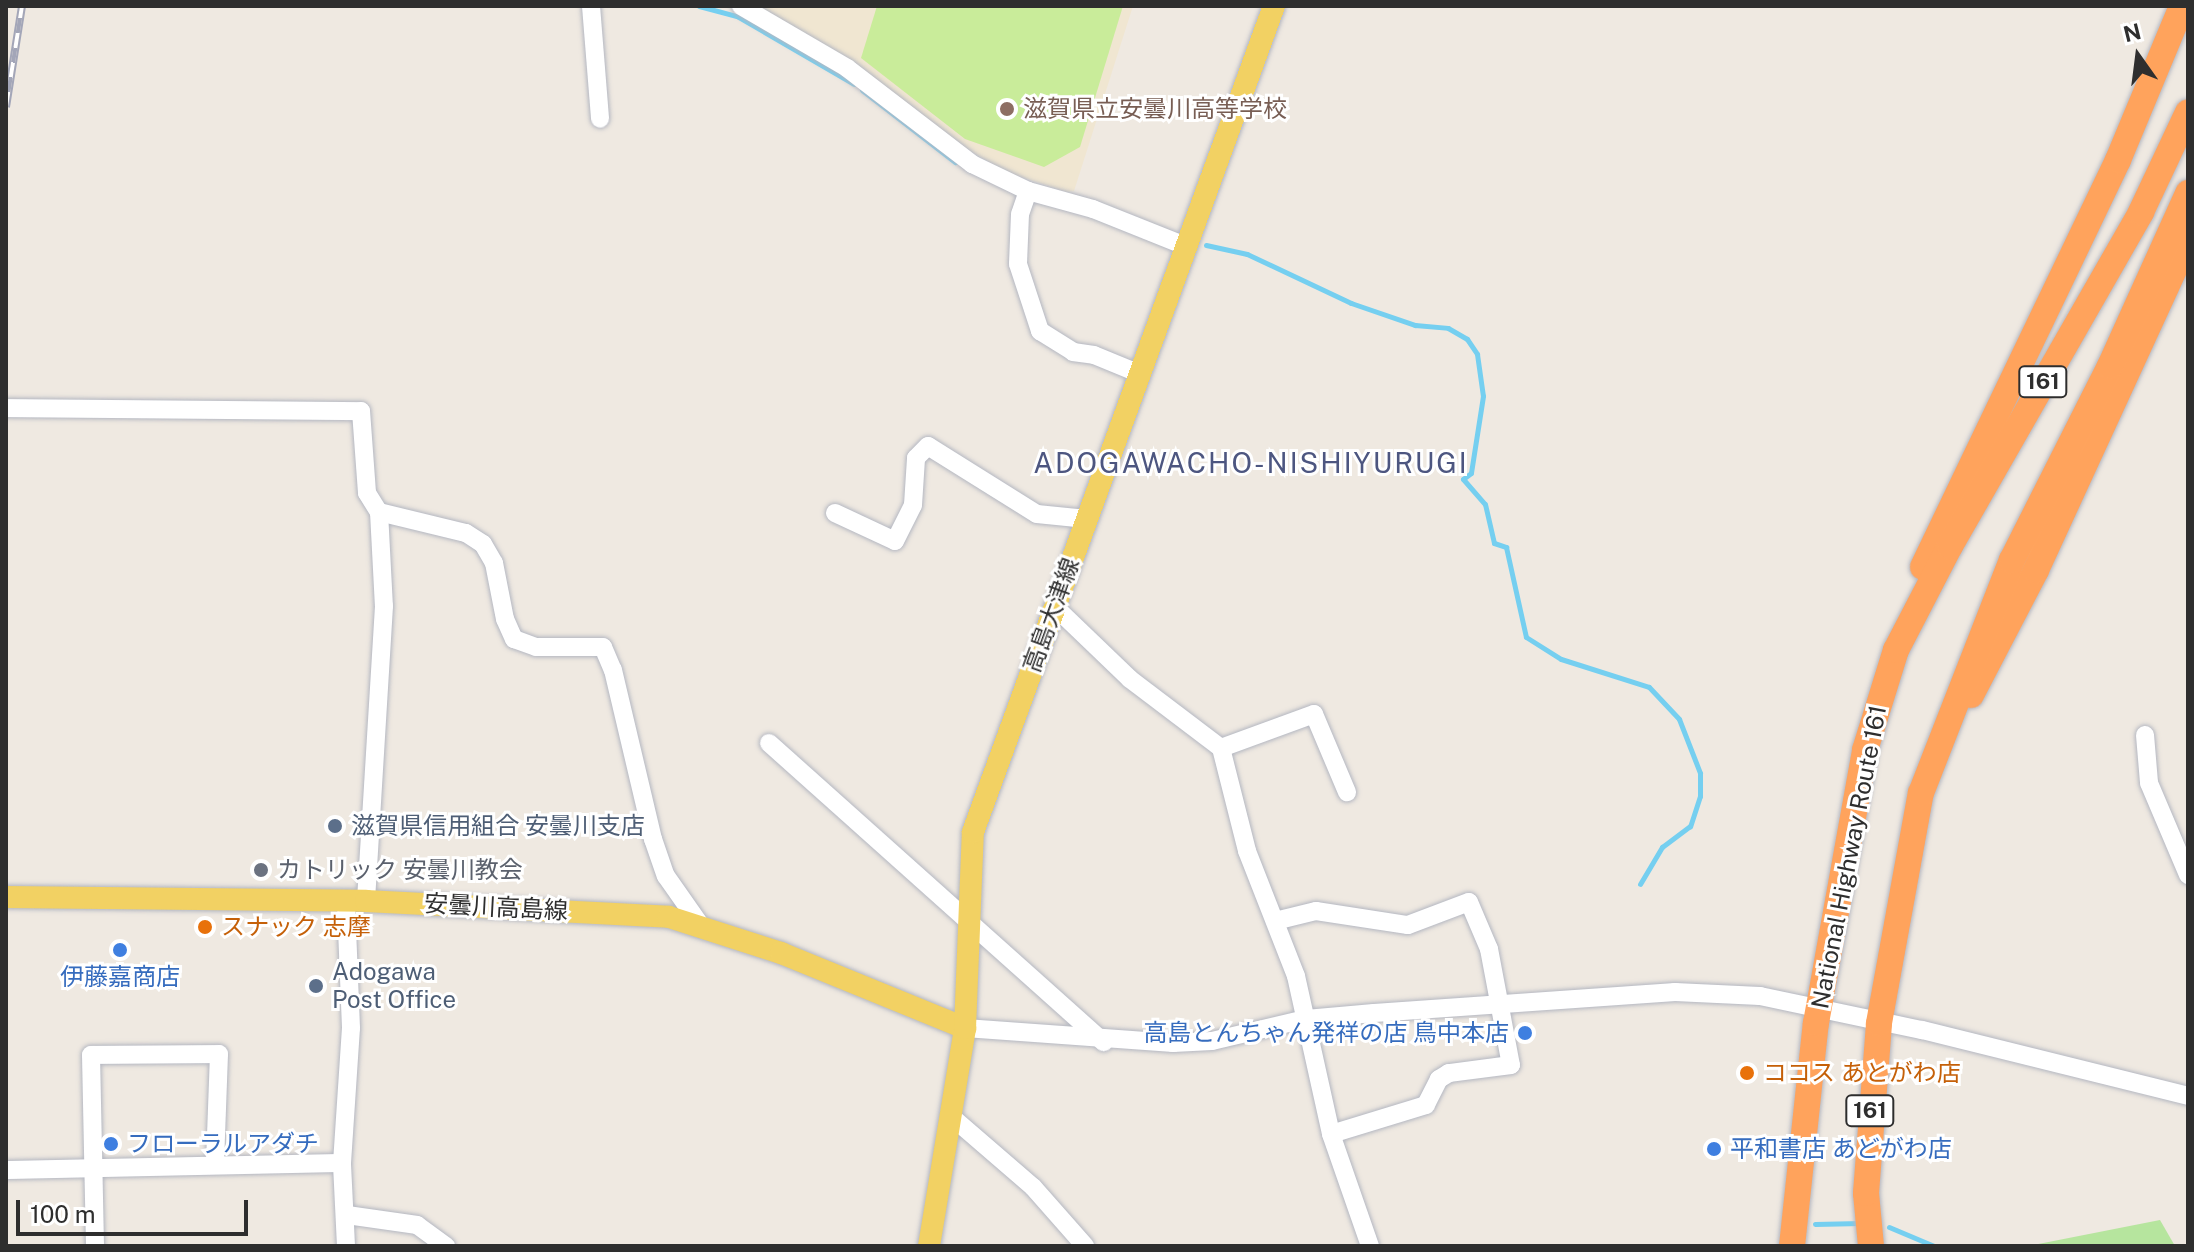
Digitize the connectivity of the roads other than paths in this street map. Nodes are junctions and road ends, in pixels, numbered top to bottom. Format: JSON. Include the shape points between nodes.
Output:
{"nodes":[{"id":1,"x":591,"y":6,"type":"edge"},
{"id":2,"x":741,"y":6,"type":"edge"},
{"id":3,"x":1274,"y":6,"type":"edge"},
{"id":4,"x":2182,"y":6,"type":"edge"},
{"id":5,"x":2188,"y":112,"type":"edge"},
{"id":6,"x":600,"y":119,"type":"dead end"},
{"id":7,"x":1028,"y":191,"type":"junction"},
{"id":8,"x":2188,"y":193,"type":"edge"},
{"id":9,"x":2188,"y":240,"type":"edge"},
{"id":10,"x":1188,"y":247,"type":"junction"},
{"id":11,"x":1140,"y":374,"type":"junction"},
{"id":12,"x":6,"y":408,"type":"edge"},
{"id":13,"x":379,"y":512,"type":"junction"},
{"id":14,"x":835,"y":513,"type":"dead end"},
{"id":15,"x":1087,"y":519,"type":"junction"},
{"id":16,"x":1054,"y":606,"type":"junction"},
{"id":17,"x":1896,"y":650,"type":"junction"},
{"id":18,"x":2145,"y":735,"type":"dead end"},
{"id":19,"x":769,"y":743,"type":"dead end"},
{"id":20,"x":1936,"y":745,"type":"junction"},
{"id":21,"x":1221,"y":748,"type":"junction"},
{"id":22,"x":1347,"y":792,"type":"dead end"},
{"id":23,"x":2188,"y":875,"type":"edge"},
{"id":24,"x":6,"y":897,"type":"edge"},
{"id":25,"x":356,"y":901,"type":"junction"},
{"id":26,"x":1275,"y":921,"type":"junction"},
{"id":27,"x":699,"y":923,"type":"junction"},
{"id":28,"x":970,"y":924,"type":"junction"},
{"id":29,"x":1500,"y":1007,"type":"junction"},
{"id":30,"x":1819,"y":1008,"type":"junction"},
{"id":31,"x":1306,"y":1019,"type":"junction"},
{"id":32,"x":1879,"y":1023,"type":"junction"},
{"id":33,"x":965,"y":1028,"type":"junction"},
{"id":34,"x":1104,"y":1042,"type":"junction"},
{"id":35,"x":2188,"y":1096,"type":"edge"},
{"id":36,"x":953,"y":1118,"type":"junction"},
{"id":37,"x":1331,"y":1134,"type":"junction"},
{"id":38,"x":342,"y":1163,"type":"junction"},
{"id":39,"x":215,"y":1165,"type":"junction"},
{"id":40,"x":95,"y":1168,"type":"junction"},
{"id":41,"x":6,"y":1170,"type":"edge"},
{"id":42,"x":347,"y":1215,"type":"junction"},
{"id":43,"x":95,"y":1246,"type":"edge"},
{"id":44,"x":346,"y":1246,"type":"edge"},
{"id":45,"x":446,"y":1246,"type":"edge"},
{"id":46,"x":929,"y":1246,"type":"edge"},
{"id":47,"x":1085,"y":1246,"type":"edge"},
{"id":48,"x":1370,"y":1246,"type":"edge"},
{"id":49,"x":1792,"y":1246,"type":"edge"},
{"id":50,"x":1871,"y":1246,"type":"edge"}],
"edges":[{"from":1,"to":6,"type":"street"},
{"from":2,"to":7,"type":"street","via":[[847,68],[972,164]]},
{"from":3,"to":10,"type":"main road","name":"高島大津線"},
{"from":4,"to":17,"type":"highway","via":[[2118,160],[1935,534]]},
{"from":5,"to":17,"type":"highway","name":"National Highway Route 161","number":"161","via":[[2141,212]]},
{"from":7,"to":10,"type":"street","via":[[1093,209]]},
{"from":7,"to":11,"type":"street","via":[[1020,214],[1018,264],[1040,331],[1073,352]]},
{"from":8,"to":20,"type":"highway","number":"161","via":[[2110,366],[2012,560]]},
{"from":9,"to":20,"type":"highway","via":[[2036,570],[1960,718]]},
{"from":10,"to":11,"type":"main road","name":"高島大津線"},
{"from":11,"to":15,"type":"main road","name":"高島大津線"},
{"from":12,"to":13,"type":"street","via":[[361,411],[367,493]]},
{"from":13,"to":25,"type":"street","via":[[384,655]]},
{"from":13,"to":27,"type":"street","via":[[466,533],[483,544],[494,563],[514,639],[536,647],[603,647],[653,839],[666,876]]},
{"from":14,"to":15,"type":"street","via":[[895,541],[913,505],[916,458],[928,446],[1037,514]]},
{"from":15,"to":16,"type":"main road","name":"高島大津線"},
{"from":16,"to":21,"type":"street","via":[[1130,679]]},
{"from":16,"to":28,"type":"main road","name":"高島大津線","via":[[973,832]]},
{"from":17,"to":30,"type":"highway","name":"National Highway Route 161","number":"161","via":[[1865,750]]},
{"from":18,"to":23,"type":"street","via":[[2149,783]]},
{"from":19,"to":28,"type":"street"},
{"from":20,"to":32,"type":"highway","number":"161","via":[[1904,868]]},
{"from":21,"to":22,"type":"street","via":[[1314,714]]},
{"from":21,"to":26,"type":"street","via":[[1247,851]]},
{"from":24,"to":25,"type":"main road","name":"安曇川高島線"},
{"from":25,"to":27,"type":"main road","name":"安曇川高島線","via":[[617,913]]},
{"from":25,"to":38,"type":"street"},
{"from":26,"to":29,"type":"street","via":[[1316,911],[1408,925],[1469,902],[1489,949]]},
{"from":26,"to":31,"type":"street"},
{"from":27,"to":33,"type":"main road","name":"安曇川高島線"},
{"from":28,"to":33,"type":"main road","name":"高島大津線"},
{"from":28,"to":34,"type":"street"},
{"from":29,"to":30,"type":"street","via":[[1675,992],[1760,996]]},
{"from":29,"to":31,"type":"street"},
{"from":29,"to":37,"type":"street","via":[[1511,1065],[1449,1073],[1439,1079],[1426,1105]]},
{"from":30,"to":32,"type":"street"},
{"from":30,"to":49,"type":"highway","name":"National Highway Route 161","number":"161"},
{"from":31,"to":34,"type":"street","via":[[1212,1041]]},
{"from":31,"to":37,"type":"street"},
{"from":32,"to":35,"type":"street"},
{"from":32,"to":50,"type":"highway","number":"161","via":[[1866,1193]]},
{"from":33,"to":34,"type":"street"},
{"from":33,"to":36,"type":"main road","name":"高島大津線"},
{"from":36,"to":46,"type":"main road","name":"高島大津線"},
{"from":36,"to":47,"type":"street","via":[[1033,1187]]},
{"from":37,"to":48,"type":"street"},
{"from":38,"to":39,"type":"street"},
{"from":38,"to":42,"type":"street"},
{"from":39,"to":40,"type":"street"},
{"from":39,"to":40,"type":"street","via":[[219,1054],[91,1055]]},
{"from":40,"to":41,"type":"street"},
{"from":40,"to":43,"type":"street"},
{"from":42,"to":44,"type":"street"},
{"from":42,"to":45,"type":"street","via":[[417,1225]]}]}
